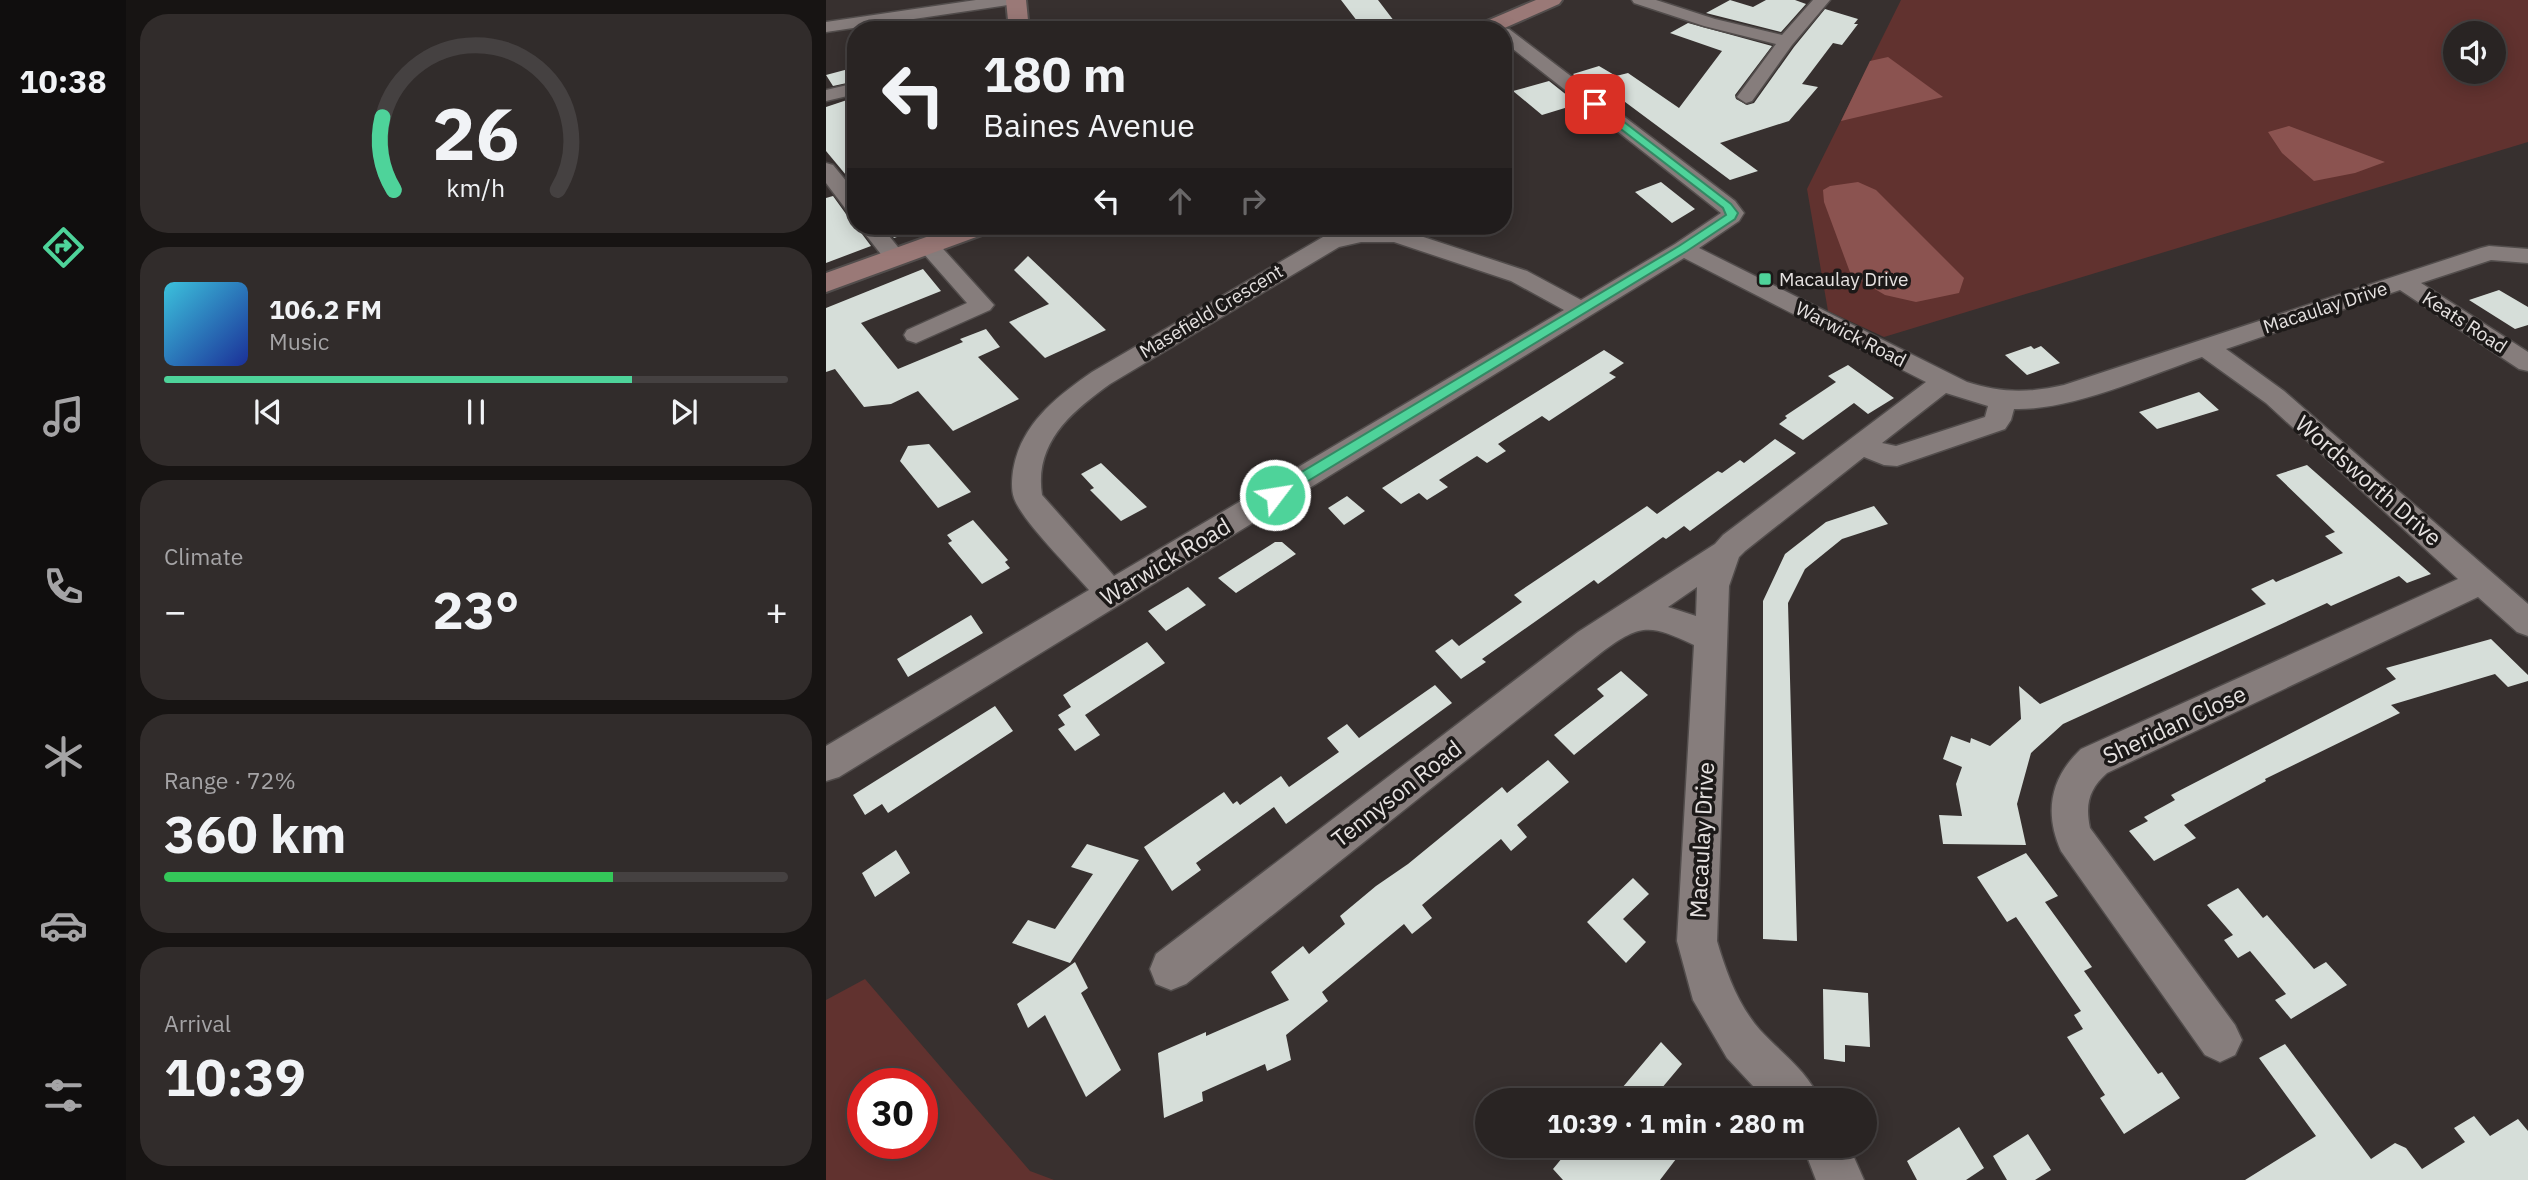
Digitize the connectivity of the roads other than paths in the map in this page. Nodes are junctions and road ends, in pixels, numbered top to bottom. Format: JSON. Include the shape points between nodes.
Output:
{"nodes":[{"id":1,"x":1008,"y":0,"type":"edge"},
{"id":2,"x":1016,"y":0,"type":"edge"},
{"id":3,"x":1552,"y":0,"type":"edge"},
{"id":4,"x":1640,"y":0,"type":"edge"},
{"id":5,"x":1822,"y":0,"type":"edge"},
{"id":6,"x":866,"y":21,"type":"edge"},
{"id":7,"x":1018,"y":21,"type":"edge"},
{"id":8,"x":1510,"y":21,"type":"edge"},
{"id":9,"x":847,"y":24,"type":"edge"},
{"id":10,"x":826,"y":27,"type":"edge"},
{"id":11,"x":1786,"y":41,"type":"junction"},
{"id":12,"x":1512,"y":43,"type":"edge"},
{"id":13,"x":847,"y":90,"type":"edge"},
{"id":14,"x":826,"y":96,"type":"edge"},
{"id":15,"x":1746,"y":97,"type":"dead end"},
{"id":16,"x":826,"y":169,"type":"edge"},
{"id":17,"x":847,"y":196,"type":"edge"},
{"id":18,"x":877,"y":235,"type":"edge"},
{"id":19,"x":957,"y":235,"type":"edge"},
{"id":20,"x":1362,"y":235,"type":"edge"},
{"id":21,"x":1382,"y":235,"type":"edge"},
{"id":22,"x":927,"y":246,"type":"junction"},
{"id":23,"x":1683,"y":249,"type":"junction"},
{"id":24,"x":2528,"y":256,"type":"edge"},
{"id":25,"x":895,"y":257,"type":"junction"},
{"id":26,"x":2402,"y":281,"type":"junction"},
{"id":27,"x":826,"y":282,"type":"edge"},
{"id":28,"x":1581,"y":310,"type":"junction"},
{"id":29,"x":916,"y":335,"type":"dead end"},
{"id":30,"x":2204,"y":347,"type":"junction"},
{"id":31,"x":2528,"y":363,"type":"edge"},
{"id":32,"x":1944,"y":381,"type":"junction"},
{"id":33,"x":2002,"y":401,"type":"junction"},
{"id":34,"x":1860,"y":445,"type":"junction"},
{"id":35,"x":1726,"y":552,"type":"junction"},
{"id":36,"x":2483,"y":581,"type":"junction"},
{"id":37,"x":1111,"y":594,"type":"junction"},
{"id":38,"x":1623,"y":620,"type":"junction"},
{"id":39,"x":2528,"y":623,"type":"edge"},
{"id":40,"x":1711,"y":638,"type":"junction"},
{"id":41,"x":826,"y":765,"type":"edge"},
{"id":42,"x":1171,"y":969,"type":"dead end"},
{"id":43,"x":2220,"y":1040,"type":"dead end"},
{"id":44,"x":1785,"y":1088,"type":"edge"},
{"id":45,"x":1831,"y":1158,"type":"edge"},
{"id":46,"x":1840,"y":1180,"type":"edge"}],
"edges":[{"from":1,"to":6,"type":"street"},
{"from":2,"to":7,"type":"main road"},
{"from":3,"to":8,"type":"main road"},
{"from":4,"to":11,"type":"street"},
{"from":5,"to":11,"type":"street"},
{"from":9,"to":10,"type":"street"},
{"from":11,"to":15,"type":"street"},
{"from":12,"to":23,"type":"street","name":"Warwick Road","via":[[1727,206],[1731,216]]},
{"from":13,"to":14,"type":"street"},
{"from":16,"to":17,"type":"street"},
{"from":18,"to":25,"type":"street"},
{"from":19,"to":22,"type":"main road"},
{"from":20,"to":37,"type":"street","name":"Masefield Crescent","via":[[1322,245],[1086,388],[1058,412],[1037,439],[1027,468],[1028,497]]},
{"from":21,"to":28,"type":"street","name":"Masefield Crescent","via":[[1520,276]]},
{"from":22,"to":25,"type":"main road"},
{"from":22,"to":29,"type":"street","via":[[982,305]]},
{"from":23,"to":28,"type":"street","name":"Warwick Road"},
{"from":23,"to":32,"type":"street","name":"Warwick Road"},
{"from":24,"to":26,"type":"street","name":"Macaulay Drive","via":[[2489,253]]},
{"from":25,"to":27,"type":"main road"},
{"from":26,"to":30,"type":"street","name":"Macaulay Drive"},
{"from":26,"to":31,"type":"street","name":"Keats Road"},
{"from":28,"to":37,"type":"street","name":"Warwick Road"},
{"from":30,"to":33,"type":"street","name":"Macaulay Drive","via":[[2047,399]]},
{"from":30,"to":36,"type":"street","name":"Wordsworth Drive","via":[[2275,397]]},
{"from":32,"to":33,"type":"street","name":"Macaulay Drive"},
{"from":32,"to":34,"type":"street","name":"Macaulay Drive"},
{"from":33,"to":34,"type":"street","via":[[1995,423],[1896,456]]},
{"from":34,"to":35,"type":"street","name":"Macaulay Drive"},
{"from":35,"to":38,"type":"street","name":"Tennyson Road"},
{"from":35,"to":40,"type":"street","name":"Macaulay Drive","via":[[1713,586]]},
{"from":36,"to":39,"type":"street","name":"Wordsworth Drive"},
{"from":36,"to":43,"type":"street","name":"Sheridan Close","via":[[2094,761],[2073,784],[2068,813],[2074,838]]},
{"from":37,"to":41,"type":"street","name":"Warwick Road"},
{"from":38,"to":40,"type":"street","via":[[1673,621]]},
{"from":38,"to":42,"type":"street","name":"Tennyson Road"},
{"from":40,"to":44,"type":"street","name":"Macaulay Drive","via":[[1697,941],[1708,985],[1742,1043]]},
{"from":45,"to":46,"type":"street"}]}
